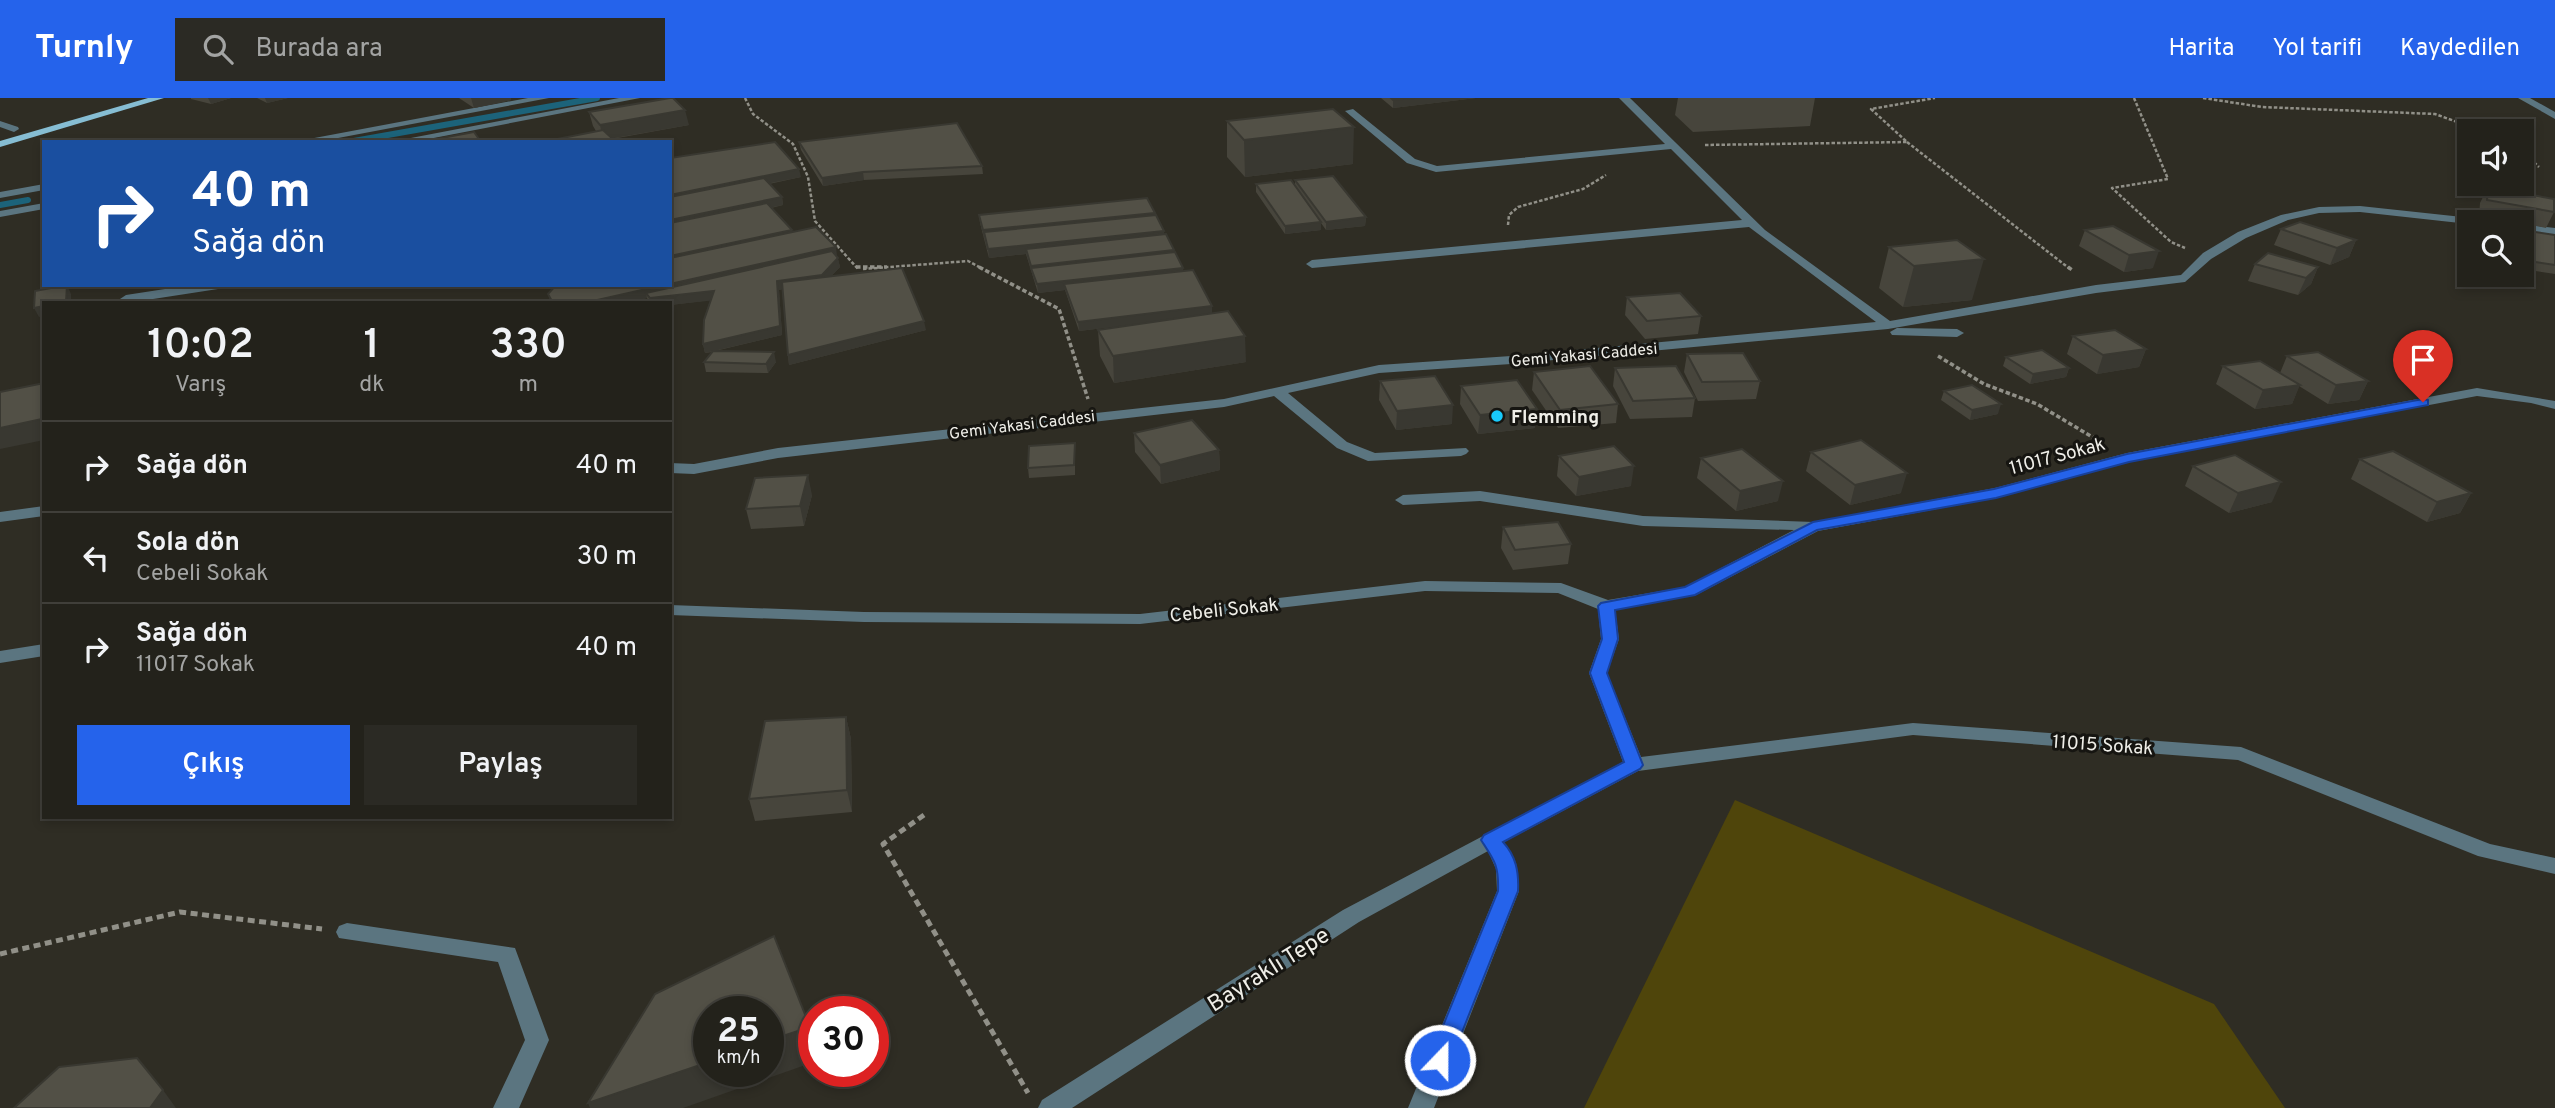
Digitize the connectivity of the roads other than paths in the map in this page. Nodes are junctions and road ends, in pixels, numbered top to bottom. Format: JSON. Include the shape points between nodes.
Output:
{"nodes":[{"id":1,"x":121,"y":98,"type":"edge"},
{"id":2,"x":159,"y":98,"type":"edge"},
{"id":3,"x":544,"y":98,"type":"edge"},
{"id":4,"x":635,"y":98,"type":"edge"},
{"id":5,"x":1624,"y":98,"type":"edge"},
{"id":6,"x":2523,"y":98,"type":"edge"},
{"id":7,"x":1350,"y":111,"type":"dead end"},
{"id":8,"x":2555,"y":116,"type":"edge"},
{"id":9,"x":0,"y":124,"type":"edge"},
{"id":10,"x":14,"y":129,"type":"junction"},
{"id":11,"x":0,"y":133,"type":"edge"},
{"id":12,"x":309,"y":140,"type":"edge"},
{"id":13,"x":406,"y":140,"type":"edge"},
{"id":14,"x":0,"y":144,"type":"edge"},
{"id":15,"x":1673,"y":146,"type":"junction"},
{"id":16,"x":42,"y":187,"type":"edge"},
{"id":17,"x":0,"y":195,"type":"edge"},
{"id":18,"x":42,"y":206,"type":"edge"},
{"id":19,"x":0,"y":215,"type":"edge"},
{"id":20,"x":2457,"y":219,"type":"edge"},
{"id":21,"x":1751,"y":223,"type":"junction"},
{"id":22,"x":2534,"y":229,"type":"edge"},
{"id":23,"x":2555,"y":232,"type":"edge"},
{"id":24,"x":1312,"y":264,"type":"dead end"},
{"id":25,"x":206,"y":287,"type":"edge"},
{"id":26,"x":126,"y":301,"type":"edge"},
{"id":27,"x":1894,"y":329,"type":"junction"},
{"id":28,"x":1956,"y":332,"type":"dead end"},
{"id":29,"x":1276,"y":391,"type":"junction"},
{"id":30,"x":2555,"y":405,"type":"edge"},
{"id":31,"x":1461,"y":451,"type":"dead end"},
{"id":32,"x":672,"y":468,"type":"edge"},
{"id":33,"x":1403,"y":499,"type":"dead end"},
{"id":34,"x":42,"y":511,"type":"edge"},
{"id":35,"x":0,"y":517,"type":"edge"},
{"id":36,"x":1813,"y":527,"type":"junction"},
{"id":37,"x":1606,"y":606,"type":"junction"},
{"id":38,"x":672,"y":610,"type":"edge"},
{"id":39,"x":42,"y":650,"type":"edge"},
{"id":40,"x":0,"y":657,"type":"edge"},
{"id":41,"x":1634,"y":765,"type":"junction"},
{"id":42,"x":1491,"y":840,"type":"junction"},
{"id":43,"x":2555,"y":866,"type":"edge"},
{"id":44,"x":347,"y":932,"type":"road end"},
{"id":45,"x":506,"y":1108,"type":"edge"},
{"id":46,"x":1051,"y":1108,"type":"edge"},
{"id":47,"x":1421,"y":1108,"type":"edge"}],
"edges":[{"from":1,"to":10,"type":"main road"},
{"from":2,"to":14,"type":"main road"},
{"from":3,"to":12,"type":"street"},
{"from":4,"to":13,"type":"street"},
{"from":5,"to":15,"type":"street"},
{"from":6,"to":8,"type":"street"},
{"from":7,"to":15,"type":"street","via":[[1411,161],[1428,168]]},
{"from":9,"to":10,"type":"street"},
{"from":10,"to":11,"type":"main road"},
{"from":15,"to":21,"type":"street"},
{"from":16,"to":17,"type":"street"},
{"from":18,"to":19,"type":"street"},
{"from":20,"to":27,"type":"street","name":"Gemi Yakasi Caddesi","via":[[2360,209],[2319,210],[2285,217],[2242,235],[2207,256],[2185,278],[2096,289]]},
{"from":21,"to":24,"type":"street"},
{"from":21,"to":27,"type":"street"},
{"from":22,"to":23,"type":"street"},
{"from":25,"to":26,"type":"street"},
{"from":27,"to":28,"type":"street"},
{"from":27,"to":29,"type":"street","name":"Gemi Yakasi Caddesi","via":[[1379,369]]},
{"from":29,"to":31,"type":"street","via":[[1342,445],[1373,458]]},
{"from":29,"to":32,"type":"street","name":"Gemi Yakasi Caddesi","via":[[1224,402],[778,453],[694,469]]},
{"from":30,"to":36,"type":"street","name":"11017 Sokak","via":[[2477,392],[2127,458],[1996,494]]},
{"from":33,"to":36,"type":"street","via":[[1480,496],[1643,521]]},
{"from":34,"to":35,"type":"street"},
{"from":36,"to":37,"type":"street","name":"11017 Sokak","via":[[1690,591]]},
{"from":37,"to":38,"type":"street","name":"Cebeli Sokak","via":[[1561,588],[1425,586],[1140,619]]},
{"from":37,"to":41,"type":"street","via":[[1610,639],[1598,673]]},
{"from":39,"to":40,"type":"street"},
{"from":41,"to":42,"type":"street","name":"Bayraklı Tepe"},
{"from":41,"to":43,"type":"street","name":"11015 Sokak","via":[[1913,729],[2241,754],[2486,851]]},
{"from":42,"to":46,"type":"street","name":"Bayraklı Tepe","via":[[1351,916]]},
{"from":42,"to":47,"type":"street","via":[[1503,854],[1508,891]]},
{"from":44,"to":45,"type":"street","via":[[507,954],[537,1040]]}]}
